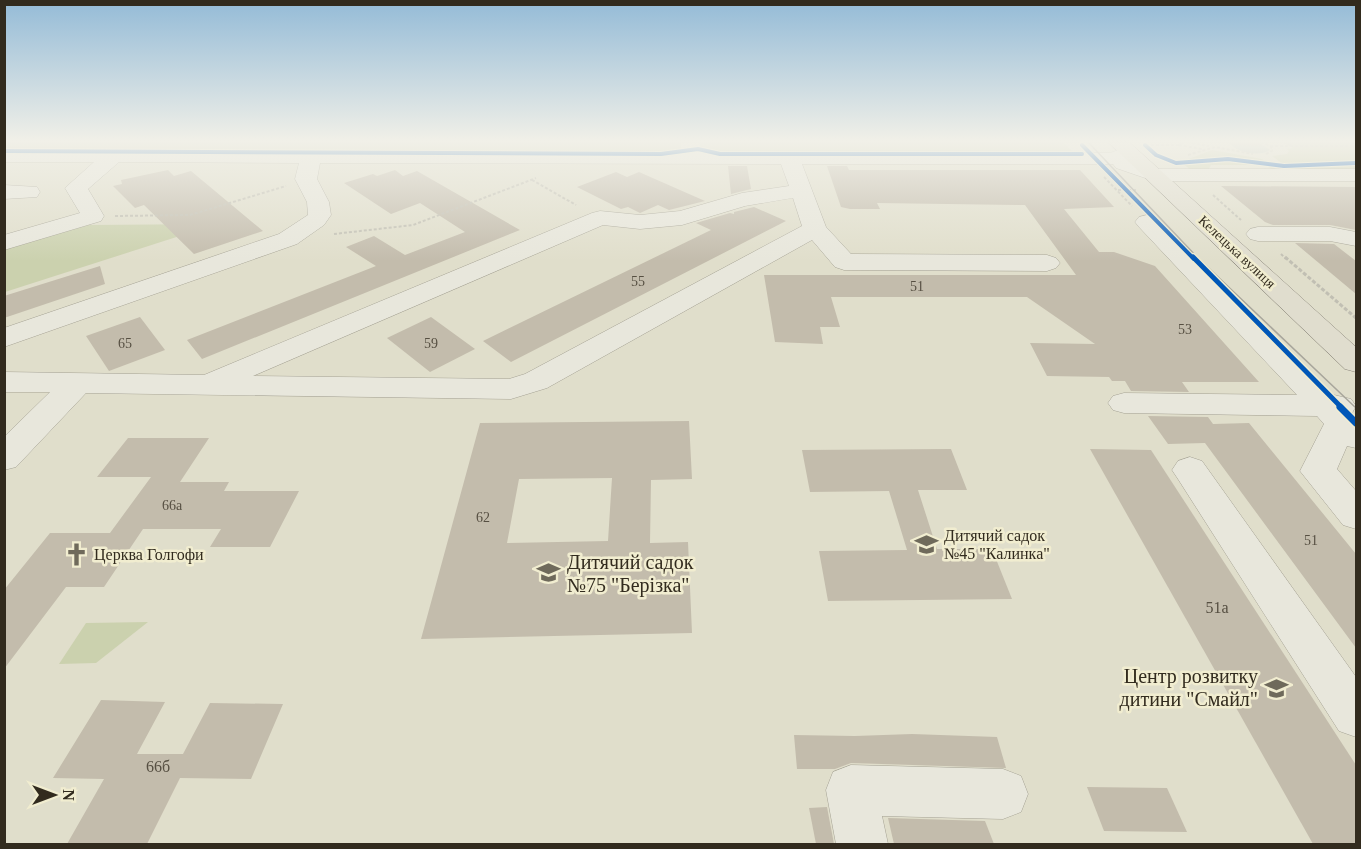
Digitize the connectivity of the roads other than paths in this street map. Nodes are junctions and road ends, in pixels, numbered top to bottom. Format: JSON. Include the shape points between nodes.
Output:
{"nodes":[{"id":1,"x":84,"y":182,"type":"edge"},
{"id":2,"x":313,"y":182,"type":"edge"},
{"id":3,"x":798,"y":182,"type":"edge"},
{"id":4,"x":1172,"y":182,"type":"edge"},
{"id":5,"x":801,"y":190,"type":"junction"},
{"id":6,"x":4,"y":192,"type":"edge"},
{"id":7,"x":29,"y":192,"type":"dead end"},
{"id":8,"x":1145,"y":214,"type":"road end"},
{"id":9,"x":815,"y":229,"type":"junction"},
{"id":10,"x":1258,"y":234,"type":"dead end"},
{"id":11,"x":1356,"y":239,"type":"edge"},
{"id":12,"x":4,"y":243,"type":"edge"},
{"id":13,"x":1047,"y":263,"type":"dead end"},
{"id":14,"x":4,"y":338,"type":"edge"},
{"id":15,"x":1356,"y":363,"type":"edge"},
{"id":16,"x":4,"y":382,"type":"edge"},
{"id":17,"x":78,"y":383,"type":"junction"},
{"id":18,"x":204,"y":385,"type":"junction"},
{"id":19,"x":1124,"y":403,"type":"dead end"},
{"id":20,"x":1345,"y":418,"type":"edge"},
{"id":21,"x":4,"y":458,"type":"edge"},
{"id":22,"x":1190,"y":470,"type":"dead end"},
{"id":23,"x":1356,"y":515,"type":"edge"},
{"id":24,"x":1356,"y":715,"type":"edge"},
{"id":25,"x":1004,"y":794,"type":"dead end"},
{"id":26,"x":862,"y":844,"type":"edge"}],
"edges":[{"from":1,"to":12,"type":"street","via":[[76,188],[93,216]]},
{"from":2,"to":14,"type":"street","via":[[322,207],[320,216],[288,239]]},
{"from":3,"to":5,"type":"street"},
{"from":4,"to":15,"type":"main road","name":"Келецька вулиця"},
{"from":5,"to":9,"type":"street"},
{"from":5,"to":18,"type":"street","via":[[742,200],[682,218],[640,222],[600,218]]},
{"from":6,"to":7,"type":"street"},
{"from":8,"to":20,"type":"street"},
{"from":9,"to":13,"type":"street","via":[[844,262]]},
{"from":9,"to":18,"type":"street","via":[[536,381],[511,389]]},
{"from":10,"to":11,"type":"street","via":[[1330,234]]},
{"from":16,"to":17,"type":"street"},
{"from":17,"to":18,"type":"street"},
{"from":17,"to":21,"type":"street"},
{"from":19,"to":20,"type":"street"},
{"from":20,"to":23,"type":"street","via":[[1318,471]]},
{"from":22,"to":24,"type":"street"},
{"from":25,"to":26,"type":"street","via":[[851,790]]}]}
